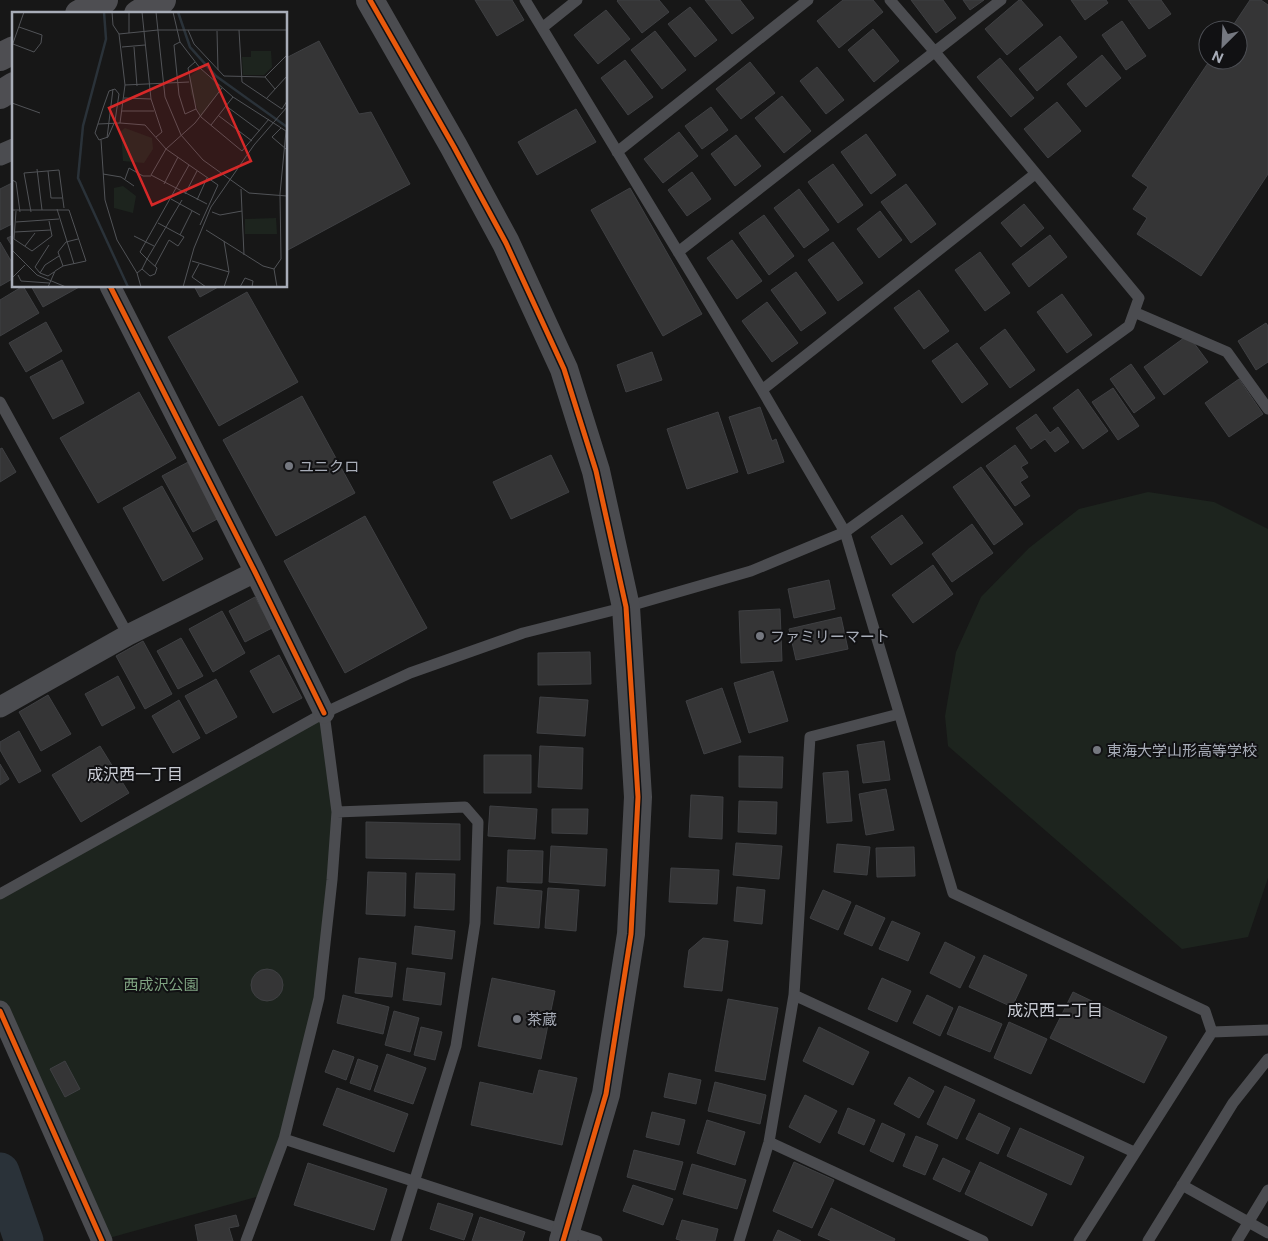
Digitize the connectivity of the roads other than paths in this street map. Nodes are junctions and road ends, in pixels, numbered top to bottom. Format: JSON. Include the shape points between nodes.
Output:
{"nodes":[{"id":1,"x":104,"y":0,"type":"edge"},
{"id":2,"x":162,"y":0,"type":"edge"},
{"id":3,"x":370,"y":0,"type":"edge"},
{"id":4,"x":525,"y":0,"type":"edge"},
{"id":5,"x":577,"y":0,"type":"edge"},
{"id":6,"x":808,"y":0,"type":"edge"},
{"id":7,"x":890,"y":0,"type":"edge"},
{"id":8,"x":1001,"y":0,"type":"edge"},
{"id":9,"x":83,"y":12,"type":"edge"},
{"id":10,"x":141,"y":12,"type":"edge"},
{"id":11,"x":542,"y":28,"type":"junction"},
{"id":12,"x":12,"y":51,"type":"edge"},
{"id":13,"x":935,"y":52,"type":"junction"},
{"id":14,"x":0,"y":57,"type":"edge"},
{"id":15,"x":12,"y":87,"type":"edge"},
{"id":16,"x":0,"y":94,"type":"edge"},
{"id":17,"x":12,"y":150,"type":"edge"},
{"id":18,"x":617,"y":152,"type":"junction"},
{"id":19,"x":0,"y":156,"type":"edge"},
{"id":20,"x":1035,"y":174,"type":"junction"},
{"id":21,"x":678,"y":252,"type":"junction"},
{"id":22,"x":111,"y":288,"type":"edge"},
{"id":23,"x":1134,"y":312,"type":"junction"},
{"id":24,"x":762,"y":390,"type":"junction"},
{"id":25,"x":0,"y":402,"type":"edge"},
{"id":26,"x":1268,"y":409,"type":"edge"},
{"id":27,"x":845,"y":532,"type":"junction"},
{"id":28,"x":255,"y":572,"type":"junction"},
{"id":29,"x":626,"y":607,"type":"junction"},
{"id":30,"x":128,"y":635,"type":"junction"},
{"id":31,"x":0,"y":707,"type":"edge"},
{"id":32,"x":324,"y":713,"type":"junction"},
{"id":33,"x":898,"y":714,"type":"junction"},
{"id":34,"x":337,"y":812,"type":"junction"},
{"id":35,"x":0,"y":894,"type":"edge"},
{"id":36,"x":794,"y":995,"type":"junction"},
{"id":37,"x":0,"y":1011,"type":"edge"},
{"id":38,"x":1268,"y":1030,"type":"edge"},
{"id":39,"x":1212,"y":1032,"type":"junction"},
{"id":40,"x":1268,"y":1059,"type":"edge"},
{"id":41,"x":284,"y":1139,"type":"junction"},
{"id":42,"x":769,"y":1142,"type":"junction"},
{"id":43,"x":1134,"y":1152,"type":"junction"},
{"id":44,"x":414,"y":1182,"type":"junction"},
{"id":45,"x":1182,"y":1185,"type":"junction"},
{"id":46,"x":1268,"y":1190,"type":"edge"},
{"id":47,"x":1248,"y":1222,"type":"junction"},
{"id":48,"x":1268,"y":1233,"type":"edge"},
{"id":49,"x":565,"y":1236,"type":"edge"},
{"id":50,"x":102,"y":1241,"type":"edge"},
{"id":51,"x":246,"y":1241,"type":"edge"},
{"id":52,"x":396,"y":1241,"type":"edge"},
{"id":53,"x":597,"y":1241,"type":"edge"},
{"id":54,"x":739,"y":1241,"type":"edge"},
{"id":55,"x":984,"y":1241,"type":"edge"},
{"id":56,"x":1079,"y":1241,"type":"edge"},
{"id":57,"x":1148,"y":1241,"type":"edge"},
{"id":58,"x":1237,"y":1241,"type":"edge"}],
"edges":[{"from":1,"to":9,"type":"highway"},
{"from":2,"to":10,"type":"highway"},
{"from":3,"to":29,"type":"street","via":[[506,243],[564,369],[596,471]]},
{"from":4,"to":11,"type":"lane"},
{"from":5,"to":11,"type":"lane"},
{"from":6,"to":18,"type":"lane"},
{"from":7,"to":13,"type":"lane"},
{"from":8,"to":13,"type":"lane"},
{"from":11,"to":18,"type":"lane"},
{"from":12,"to":14,"type":"highway"},
{"from":13,"to":20,"type":"lane"},
{"from":13,"to":21,"type":"lane"},
{"from":15,"to":16,"type":"highway"},
{"from":17,"to":19,"type":"street"},
{"from":18,"to":21,"type":"lane"},
{"from":20,"to":23,"type":"lane","via":[[1139,298]]},
{"from":20,"to":24,"type":"lane"},
{"from":21,"to":24,"type":"lane"},
{"from":22,"to":28,"type":"street"},
{"from":23,"to":26,"type":"lane","via":[[1227,352]]},
{"from":23,"to":27,"type":"lane","via":[[1129,326]]},
{"from":24,"to":27,"type":"lane"},
{"from":25,"to":30,"type":"lane"},
{"from":27,"to":29,"type":"lane","via":[[751,571]]},
{"from":27,"to":33,"type":"lane"},
{"from":28,"to":30,"type":"street"},
{"from":28,"to":32,"type":"street"},
{"from":29,"to":32,"type":"lane","via":[[523,633],[410,673]]},
{"from":29,"to":49,"type":"street","via":[[638,797],[631,934],[606,1094]]},
{"from":30,"to":31,"type":"street"},
{"from":32,"to":34,"type":"lane"},
{"from":32,"to":35,"type":"lane"},
{"from":33,"to":36,"type":"lane","via":[[810,737]]},
{"from":33,"to":39,"type":"lane","via":[[953,893],[1204,1011]]},
{"from":34,"to":41,"type":"lane","via":[[319,998]]},
{"from":34,"to":44,"type":"lane","via":[[465,806],[478,822],[475,922],[456,1046]]},
{"from":36,"to":42,"type":"lane"},
{"from":36,"to":43,"type":"lane"},
{"from":37,"to":50,"type":"street"},
{"from":38,"to":39,"type":"lane"},
{"from":39,"to":43,"type":"lane"},
{"from":40,"to":45,"type":"lane","via":[[1233,1103]]},
{"from":41,"to":44,"type":"lane"},
{"from":41,"to":51,"type":"lane"},
{"from":42,"to":54,"type":"lane"},
{"from":42,"to":55,"type":"lane"},
{"from":43,"to":56,"type":"lane"},
{"from":44,"to":49,"type":"lane"},
{"from":44,"to":52,"type":"lane"},
{"from":45,"to":47,"type":"lane"},
{"from":45,"to":57,"type":"lane"},
{"from":46,"to":47,"type":"lane"},
{"from":47,"to":48,"type":"lane"},
{"from":47,"to":58,"type":"lane"},
{"from":49,"to":53,"type":"lane"}]}
